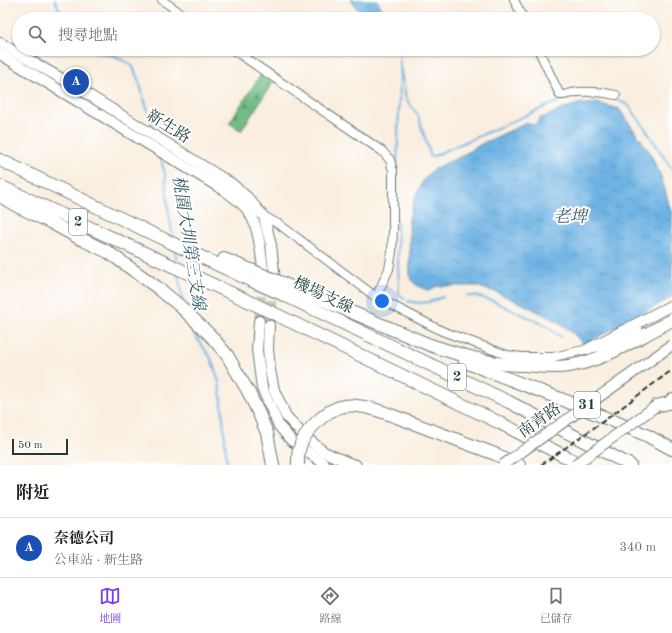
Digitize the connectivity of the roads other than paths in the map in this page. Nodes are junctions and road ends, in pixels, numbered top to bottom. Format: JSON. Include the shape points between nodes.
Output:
{"nodes":[{"id":1,"x":162,"y":0,"type":"edge"},
{"id":2,"x":514,"y":0,"type":"edge"},
{"id":3,"x":179,"y":12,"type":"edge"},
{"id":4,"x":520,"y":12,"type":"edge"},
{"id":5,"x":0,"y":43,"type":"edge"},
{"id":6,"x":12,"y":50,"type":"edge"},
{"id":7,"x":0,"y":54,"type":"edge"},
{"id":8,"x":23,"y":56,"type":"edge"},
{"id":9,"x":242,"y":56,"type":"edge"},
{"id":10,"x":541,"y":56,"type":"edge"},
{"id":11,"x":616,"y":95,"type":"dead end"},
{"id":12,"x":0,"y":160,"type":"edge"},
{"id":13,"x":0,"y":186,"type":"edge"},
{"id":14,"x":0,"y":196,"type":"edge"},
{"id":15,"x":246,"y":209,"type":"junction"},
{"id":16,"x":264,"y":216,"type":"junction"},
{"id":17,"x":255,"y":272,"type":"junction"},
{"id":18,"x":274,"y":272,"type":"tunnel mouth"},
{"id":19,"x":282,"y":289,"type":"junction"},
{"id":20,"x":376,"y":296,"type":"junction"},
{"id":21,"x":672,"y":306,"type":"edge"},
{"id":22,"x":672,"y":320,"type":"edge"},
{"id":23,"x":259,"y":321,"type":"tunnel mouth"},
{"id":24,"x":269,"y":325,"type":"tunnel mouth"},
{"id":25,"x":430,"y":345,"type":"junction"},
{"id":26,"x":672,"y":345,"type":"edge"},
{"id":27,"x":588,"y":349,"type":"junction"},
{"id":28,"x":672,"y":394,"type":"edge"},
{"id":29,"x":672,"y":400,"type":"edge"},
{"id":30,"x":656,"y":406,"type":"junction"},
{"id":31,"x":259,"y":414,"type":"junction"},
{"id":32,"x":672,"y":449,"type":"edge"},
{"id":33,"x":265,"y":465,"type":"edge"},
{"id":34,"x":273,"y":465,"type":"edge"},
{"id":35,"x":298,"y":465,"type":"edge"},
{"id":36,"x":326,"y":465,"type":"edge"},
{"id":37,"x":356,"y":465,"type":"edge"},
{"id":38,"x":503,"y":465,"type":"edge"},
{"id":39,"x":519,"y":465,"type":"edge"},
{"id":40,"x":575,"y":465,"type":"edge"},
{"id":41,"x":582,"y":465,"type":"edge"},
{"id":42,"x":630,"y":465,"type":"edge"}],
"edges":[{"from":1,"to":3,"type":"street"},
{"from":2,"to":4,"type":"street"},
{"from":5,"to":6,"type":"main road","name":"新生路"},
{"from":7,"to":15,"type":"main road","name":"新生路","via":[[227,192]]},
{"from":8,"to":16,"type":"main road","name":"新生路","via":[[76,86],[232,184]]},
{"from":9,"to":20,"type":"street","via":[[382,151],[390,160],[393,171],[392,252],[389,269]]},
{"from":10,"to":11,"type":"street","via":[[560,95],[594,91]]},
{"from":12,"to":17,"type":"highway","name":"機場支線","number":"2","via":[[191,249]]},
{"from":13,"to":41,"type":"highway","number":"2","bridge":true,"via":[[195,275]]},
{"from":14,"to":31,"type":"highway","via":[[108,252],[180,306],[227,355]]},
{"from":15,"to":16,"type":"street"},
{"from":15,"to":17,"type":"main road","name":"新生路","via":[[254,222],[260,242]]},
{"from":16,"to":18,"type":"main road","name":"新生路"},
{"from":16,"to":20,"type":"street"},
{"from":17,"to":19,"type":"highway","name":"機場支線","number":"2","bridge":true},
{"from":19,"to":25,"type":"highway"},
{"from":19,"to":42,"type":"highway","name":"機場支線","number":"2"},
{"from":20,"to":27,"type":"street","via":[[442,331],[507,355],[553,357]]},
{"from":21,"to":27,"type":"main road"},
{"from":22,"to":25,"type":"highway","bridge":true,"via":[[618,350],[569,366],[504,364]]},
{"from":22,"to":27,"type":"street","via":[[606,346]]},
{"from":23,"to":36,"type":"main road","via":[[257,350],[262,388],[279,426],[291,440]]},
{"from":24,"to":37,"type":"main road","via":[[270,370],[274,390],[286,416],[304,436],[324,452]]},
{"from":25,"to":32,"type":"highway","via":[[466,363],[646,435]]},
{"from":26,"to":38,"type":"main road","name":"南青路","number":"31","bridge":true},
{"from":28,"to":30,"type":"main road","number":"31"},
{"from":29,"to":30,"type":"highway"},
{"from":30,"to":40,"type":"main road","number":"31","bridge":true},
{"from":31,"to":33,"type":"highway"},
{"from":31,"to":34,"type":"highway","via":[[267,432]]},
{"from":35,"to":39,"type":"highway","bridge":true,"via":[[298,451],[310,429],[329,412],[344,406],[365,407],[383,412]]}]}
